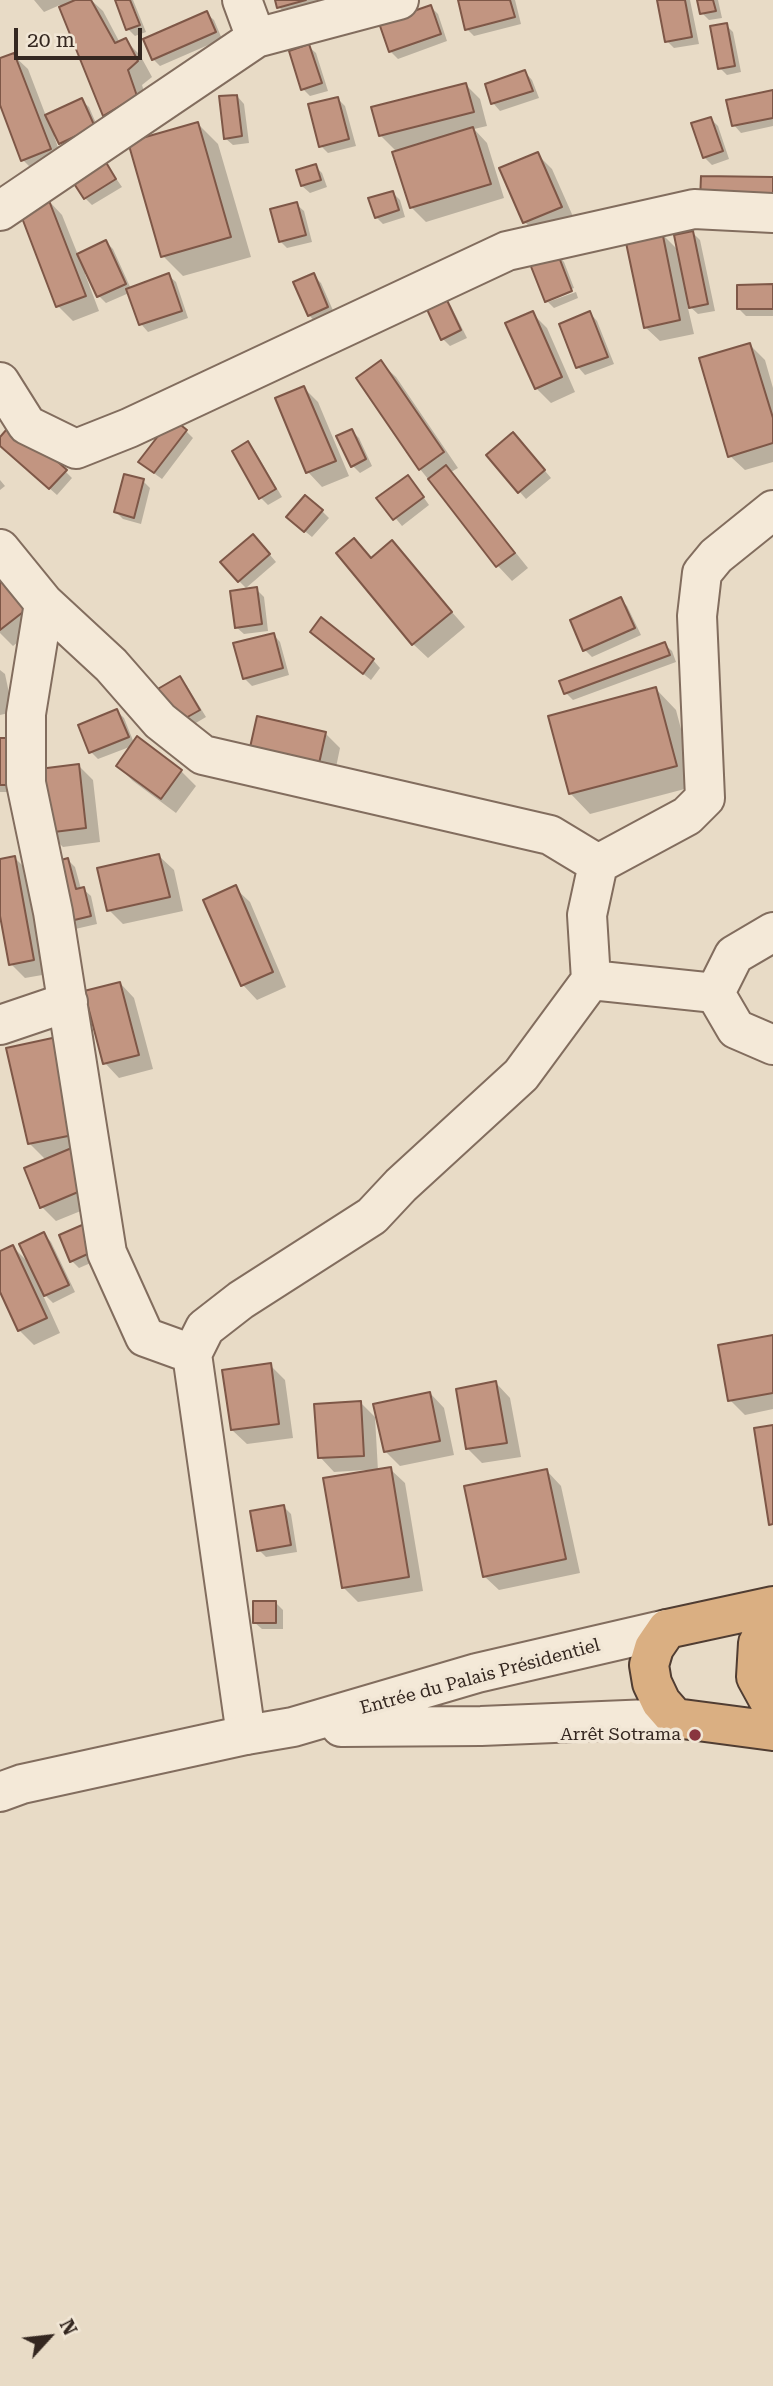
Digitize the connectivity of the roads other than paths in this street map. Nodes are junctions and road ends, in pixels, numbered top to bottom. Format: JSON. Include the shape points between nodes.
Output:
{"nodes":[{"id":1,"x":242,"y":0,"type":"edge"},
{"id":2,"x":399,"y":0,"type":"edge"},
{"id":3,"x":256,"y":38,"type":"junction"},
{"id":4,"x":0,"y":211,"type":"edge"},
{"id":5,"x":773,"y":213,"type":"edge"},
{"id":6,"x":0,"y":382,"type":"edge"},
{"id":7,"x":773,"y":510,"type":"edge"},
{"id":8,"x":0,"y":549,"type":"edge"},
{"id":9,"x":44,"y":603,"type":"junction"},
{"id":10,"x":598,"y":864,"type":"junction"},
{"id":11,"x":773,"y":932,"type":"edge"},
{"id":12,"x":591,"y":980,"type":"junction"},
{"id":13,"x":715,"y":993,"type":"junction"},
{"id":14,"x":68,"y":1002,"type":"junction"},
{"id":15,"x":0,"y":1025,"type":"edge"},
{"id":16,"x":773,"y":1045,"type":"edge"},
{"id":17,"x":192,"y":1354,"type":"junction"},
{"id":18,"x":773,"y":1606,"type":"edge"},
{"id":19,"x":773,"y":1621,"type":"edge"},
{"id":20,"x":667,"y":1629,"type":"junction"},
{"id":21,"x":773,"y":1708,"type":"edge"},
{"id":22,"x":675,"y":1718,"type":"junction"},
{"id":23,"x":293,"y":1727,"type":"junction"},
{"id":24,"x":773,"y":1731,"type":"edge"},
{"id":25,"x":246,"y":1735,"type":"junction"},
{"id":26,"x":0,"y":1792,"type":"edge"}],
"edges":[{"from":1,"to":3,"type":"street"},
{"from":2,"to":3,"type":"street"},
{"from":3,"to":4,"type":"street"},
{"from":5,"to":6,"type":"street","via":[[694,209],[507,251],[76,449],[27,425]]},
{"from":7,"to":10,"type":"street","via":[[702,573],[696,616],[705,798],[687,816]]},
{"from":8,"to":9,"type":"street"},
{"from":9,"to":10,"type":"street","via":[[111,665],[160,721],[203,755],[550,835]]},
{"from":9,"to":14,"type":"street","via":[[26,713],[26,783]]},
{"from":10,"to":12,"type":"street","via":[[587,915]]},
{"from":11,"to":13,"type":"street","via":[[734,955]]},
{"from":12,"to":13,"type":"street"},
{"from":12,"to":17,"type":"street","via":[[521,1076],[372,1216],[240,1300],[205,1328]]},
{"from":13,"to":16,"type":"street","via":[[736,1028]]},
{"from":14,"to":15,"type":"street"},
{"from":14,"to":17,"type":"street","via":[[107,1253],[145,1337]]},
{"from":17,"to":25,"type":"street"},
{"from":18,"to":20,"type":"highway"},
{"from":19,"to":21,"type":"highway","via":[[758,1643],[756,1676]]},
{"from":20,"to":22,"type":"highway","via":[[649,1665],[661,1702]]},
{"from":20,"to":23,"type":"street","name":"Entrée du Palais Présidentiel","via":[[478,1673]]},
{"from":22,"to":23,"type":"street","name":"Entrée du Palais Présidentiel"},
{"from":22,"to":24,"type":"highway"},
{"from":23,"to":25,"type":"street","name":"Entrée du Palais Présidentiel"},
{"from":25,"to":26,"type":"street","name":"Entrée du Palais Présidentiel"}]}
